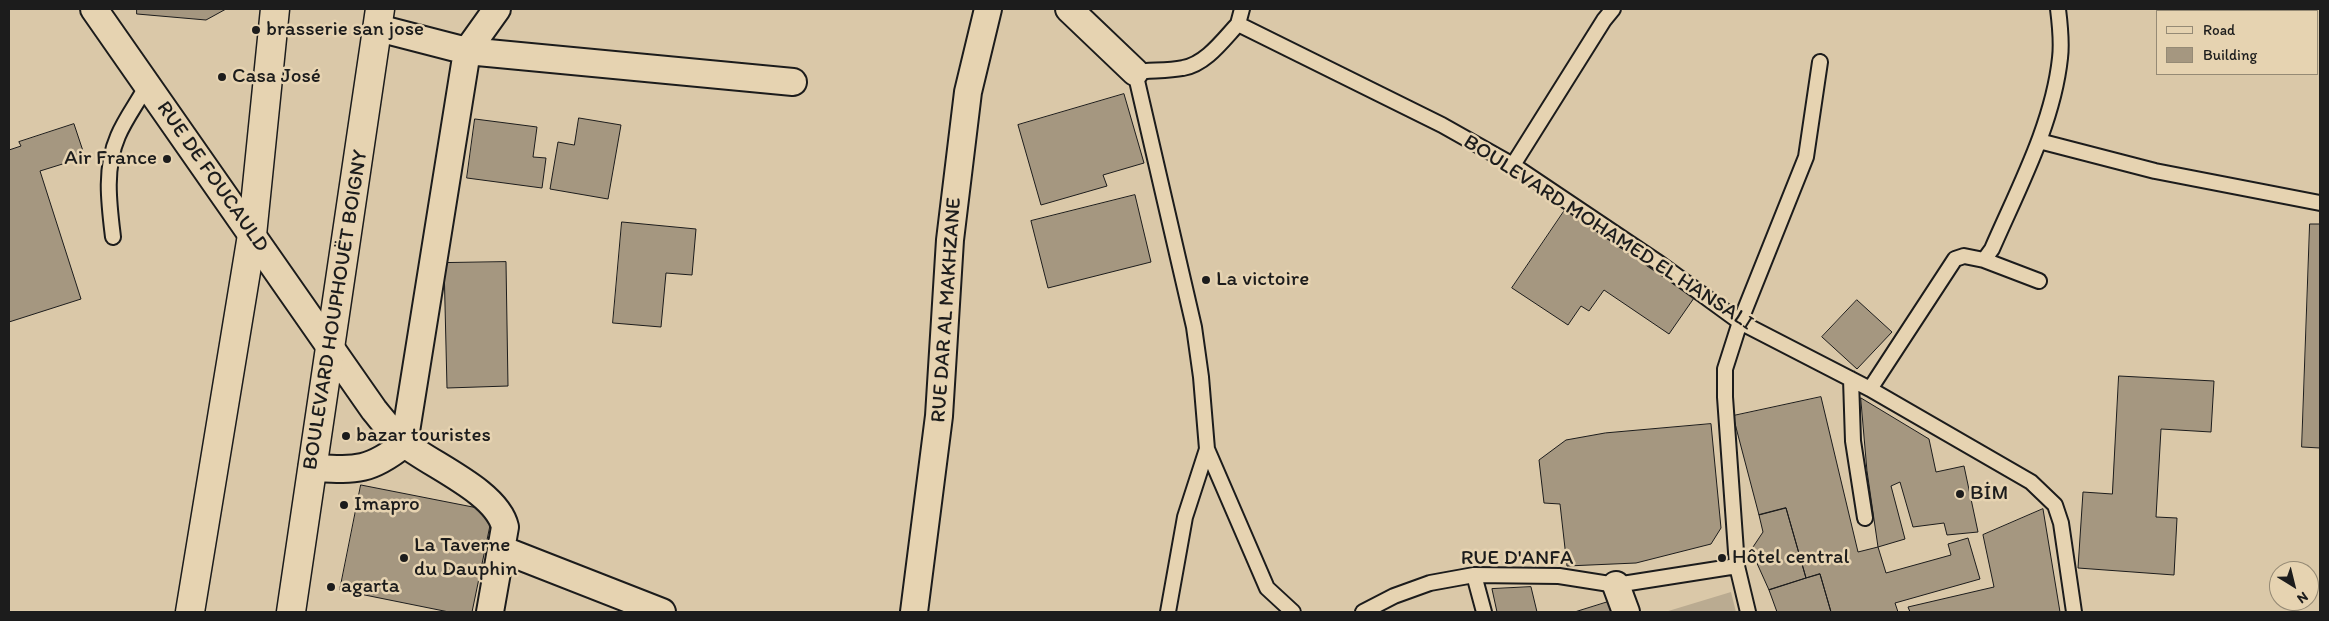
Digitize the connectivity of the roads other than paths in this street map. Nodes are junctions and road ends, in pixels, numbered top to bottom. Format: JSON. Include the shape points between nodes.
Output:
{"nodes":[{"id":1,"x":94,"y":9,"type":"edge"},
{"id":2,"x":275,"y":9,"type":"edge"},
{"id":3,"x":497,"y":9,"type":"edge"},
{"id":4,"x":988,"y":9,"type":"edge"},
{"id":5,"x":1069,"y":9,"type":"edge"},
{"id":6,"x":1242,"y":9,"type":"edge"},
{"id":7,"x":1613,"y":9,"type":"edge"},
{"id":8,"x":2058,"y":9,"type":"edge"},
{"id":9,"x":379,"y":18,"type":"edge"},
{"id":10,"x":1238,"y":24,"type":"junction"},
{"id":11,"x":468,"y":51,"type":"junction"},
{"id":12,"x":1820,"y":62,"type":"dead end"},
{"id":13,"x":1135,"y":72,"type":"junction"},
{"id":14,"x":793,"y":82,"type":"dead end"},
{"id":15,"x":148,"y":85,"type":"junction"},
{"id":16,"x":2039,"y":141,"type":"junction"},
{"id":17,"x":1513,"y":165,"type":"junction"},
{"id":18,"x":2320,"y":203,"type":"edge"},
{"id":19,"x":252,"y":235,"type":"junction"},
{"id":20,"x":113,"y":237,"type":"dead end"},
{"id":21,"x":1984,"y":260,"type":"junction"},
{"id":22,"x":2039,"y":281,"type":"dead end"},
{"id":23,"x":1740,"y":322,"type":"junction"},
{"id":24,"x":330,"y":346,"type":"junction"},
{"id":25,"x":1851,"y":379,"type":"junction"},
{"id":26,"x":1870,"y":389,"type":"junction"},
{"id":27,"x":404,"y":444,"type":"junction"},
{"id":28,"x":1207,"y":449,"type":"junction"},
{"id":29,"x":312,"y":468,"type":"junction"},
{"id":30,"x":1865,"y":518,"type":"dead end"},
{"id":31,"x":501,"y":548,"type":"junction"},
{"id":32,"x":1737,"y":566,"type":"junction"},
{"id":33,"x":1474,"y":575,"type":"junction"},
{"id":34,"x":1616,"y":585,"type":"junction"},
{"id":35,"x":190,"y":612,"type":"edge"},
{"id":36,"x":291,"y":612,"type":"edge"},
{"id":37,"x":490,"y":612,"type":"edge"},
{"id":38,"x":662,"y":612,"type":"edge"},
{"id":39,"x":914,"y":612,"type":"edge"},
{"id":40,"x":1168,"y":612,"type":"edge"},
{"id":41,"x":1293,"y":612,"type":"edge"},
{"id":42,"x":1363,"y":612,"type":"edge"},
{"id":43,"x":1484,"y":612,"type":"edge"},
{"id":44,"x":1626,"y":612,"type":"edge"},
{"id":45,"x":1748,"y":612,"type":"edge"},
{"id":46,"x":2074,"y":612,"type":"edge"}],
"edges":[{"from":1,"to":15,"type":"street","name":"RUE DE FOUCAULD"},
{"from":2,"to":19,"type":"main road"},
{"from":3,"to":11,"type":"street"},
{"from":4,"to":39,"type":"street","name":"RUE DAR AL MAKHZANE","via":[[967,102],[950,240],[939,416]]},
{"from":5,"to":13,"type":"street"},
{"from":6,"to":10,"type":"lane"},
{"from":7,"to":17,"type":"lane"},
{"from":8,"to":16,"type":"lane","via":[[2061,56]]},
{"from":9,"to":11,"type":"street"},
{"from":9,"to":24,"type":"main road","name":"BOULEVARD HOUPHOUËT BOIGNY"},
{"from":10,"to":13,"type":"lane","via":[[1197,62],[1184,68]]},
{"from":10,"to":17,"type":"lane","name":"BOULEVARD MOHAMED EL HANSALI","via":[[1442,125]]},
{"from":11,"to":14,"type":"street"},
{"from":11,"to":27,"type":"street"},
{"from":12,"to":23,"type":"lane","via":[[1806,157]]},
{"from":13,"to":28,"type":"lane","via":[[1194,327]]},
{"from":15,"to":19,"type":"street","name":"RUE DE FOUCAULD"},
{"from":15,"to":20,"type":"lane","via":[[117,137],[108,197]]},
{"from":16,"to":18,"type":"lane","via":[[2114,162]]},
{"from":16,"to":21,"type":"lane","via":[[1992,249]]},
{"from":17,"to":23,"type":"lane","name":"BOULEVARD MOHAMED EL HANSALI"},
{"from":19,"to":24,"type":"street","name":"RUE DE FOUCAULD"},
{"from":19,"to":35,"type":"main road"},
{"from":21,"to":22,"type":"lane"},
{"from":21,"to":26,"type":"lane","via":[[1964,256],[1955,258]]},
{"from":23,"to":25,"type":"lane","name":"BOULEVARD MOHAMED EL HANSALI"},
{"from":23,"to":32,"type":"lane","via":[[1725,369]]},
{"from":24,"to":27,"type":"street","name":"RUE DE FOUCAULD","via":[[374,410]]},
{"from":24,"to":29,"type":"main road","name":"BOULEVARD HOUPHOUËT BOIGNY"},
{"from":25,"to":26,"type":"lane","name":"BOULEVARD MOHAMED EL HANSALI"},
{"from":25,"to":30,"type":"lane","via":[[1852,441]]},
{"from":26,"to":46,"type":"lane","name":"BOULEVARD MOHAMED EL HANSALI","via":[[2031,482],[2056,504]]},
{"from":27,"to":29,"type":"street","via":[[384,460],[365,467],[347,470]]},
{"from":27,"to":31,"type":"street","name":"RUE DE FOUCAULD","via":[[491,501],[502,516],[505,527]]},
{"from":28,"to":40,"type":"lane","via":[[1186,517]]},
{"from":28,"to":41,"type":"lane","via":[[1267,588]]},
{"from":29,"to":36,"type":"main road","name":"BOULEVARD HOUPHOUËT BOIGNY"},
{"from":31,"to":37,"type":"street"},
{"from":31,"to":38,"type":"street"},
{"from":32,"to":34,"type":"lane","name":"RUE D'ANFA"},
{"from":32,"to":45,"type":"lane"},
{"from":33,"to":34,"type":"lane","name":"RUE D'ANFA","via":[[1559,576]]},
{"from":33,"to":42,"type":"lane","name":"RUE D'ANFA","via":[[1430,583]]},
{"from":33,"to":43,"type":"lane"},
{"from":34,"to":44,"type":"street"}]}
